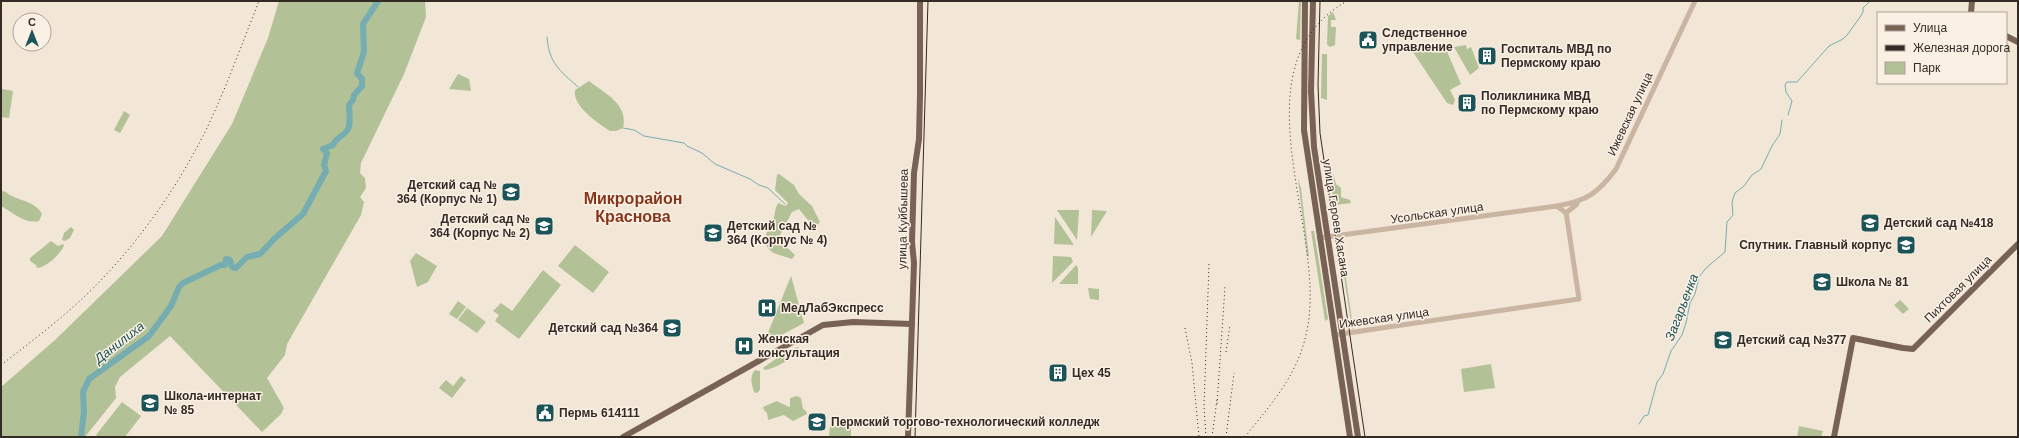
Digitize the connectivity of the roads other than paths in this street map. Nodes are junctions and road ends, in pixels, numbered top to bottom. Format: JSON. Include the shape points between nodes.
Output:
{"nodes":[{"id":1,"x":920,"y":1,"type":"edge"},
{"id":2,"x":1305,"y":1,"type":"edge"},
{"id":3,"x":1313,"y":1,"type":"edge"},
{"id":4,"x":1695,"y":1,"type":"edge"},
{"id":5,"x":1972,"y":1,"type":"edge"},
{"id":6,"x":1971,"y":12,"type":"edge"},
{"id":7,"x":2007,"y":36,"type":"edge"},
{"id":8,"x":2018,"y":42,"type":"edge"},
{"id":9,"x":1582,"y":201,"type":"junction"},
{"id":10,"x":1556,"y":206,"type":"junction"},
{"id":11,"x":1566,"y":213,"type":"junction"},
{"id":12,"x":1328,"y":237,"type":"junction"},
{"id":13,"x":1319,"y":238,"type":"junction"},
{"id":14,"x":2018,"y":244,"type":"edge"},
{"id":15,"x":912,"y":324,"type":"junction"},
{"id":16,"x":1342,"y":334,"type":"junction"},
{"id":17,"x":1334,"y":336,"type":"junction"},
{"id":18,"x":623,"y":437,"type":"edge"},
{"id":19,"x":908,"y":437,"type":"edge"},
{"id":20,"x":1350,"y":437,"type":"edge"},
{"id":21,"x":1358,"y":437,"type":"edge"},
{"id":22,"x":1834,"y":437,"type":"edge"}],
"edges":[{"from":1,"to":15,"type":"main road","name":"улица Куйбышева","via":[[919,139],[914,173]]},
{"from":2,"to":13,"type":"main road","name":"улица Героев Хасана","via":[[1304,124]]},
{"from":3,"to":12,"type":"main road","name":"улица Героев Хасана","via":[[1311,111]]},
{"from":4,"to":9,"type":"street","name":"Ижевская улица","via":[[1616,168],[1601,188]]},
{"from":5,"to":6,"type":"main road"},
{"from":7,"to":8,"type":"main road"},
{"from":9,"to":10,"type":"street","name":"Ижевская улица"},
{"from":9,"to":11,"type":"street"},
{"from":10,"to":11,"type":"street"},
{"from":10,"to":12,"type":"street","name":"Усольская улица"},
{"from":11,"to":16,"type":"street","name":"Ижевская улица","via":[[1579,299]]},
{"from":12,"to":13,"type":"street","name":"Усольская улица"},
{"from":12,"to":16,"type":"main road","name":"улица Героев Хасана"},
{"from":13,"to":17,"type":"main road","name":"улица Героев Хасана"},
{"from":14,"to":22,"type":"main road","name":"Пихтовая улица","via":[[1913,349],[1853,338]]},
{"from":15,"to":18,"type":"main road","via":[[853,322],[823,325]]},
{"from":15,"to":19,"type":"main road","name":"улица Куйбышева"},
{"from":16,"to":17,"type":"street","name":"Ижевская улица"},
{"from":16,"to":21,"type":"main road","name":"улица Героев Хасана"},
{"from":17,"to":20,"type":"main road","name":"улица Героев Хасана"}]}
